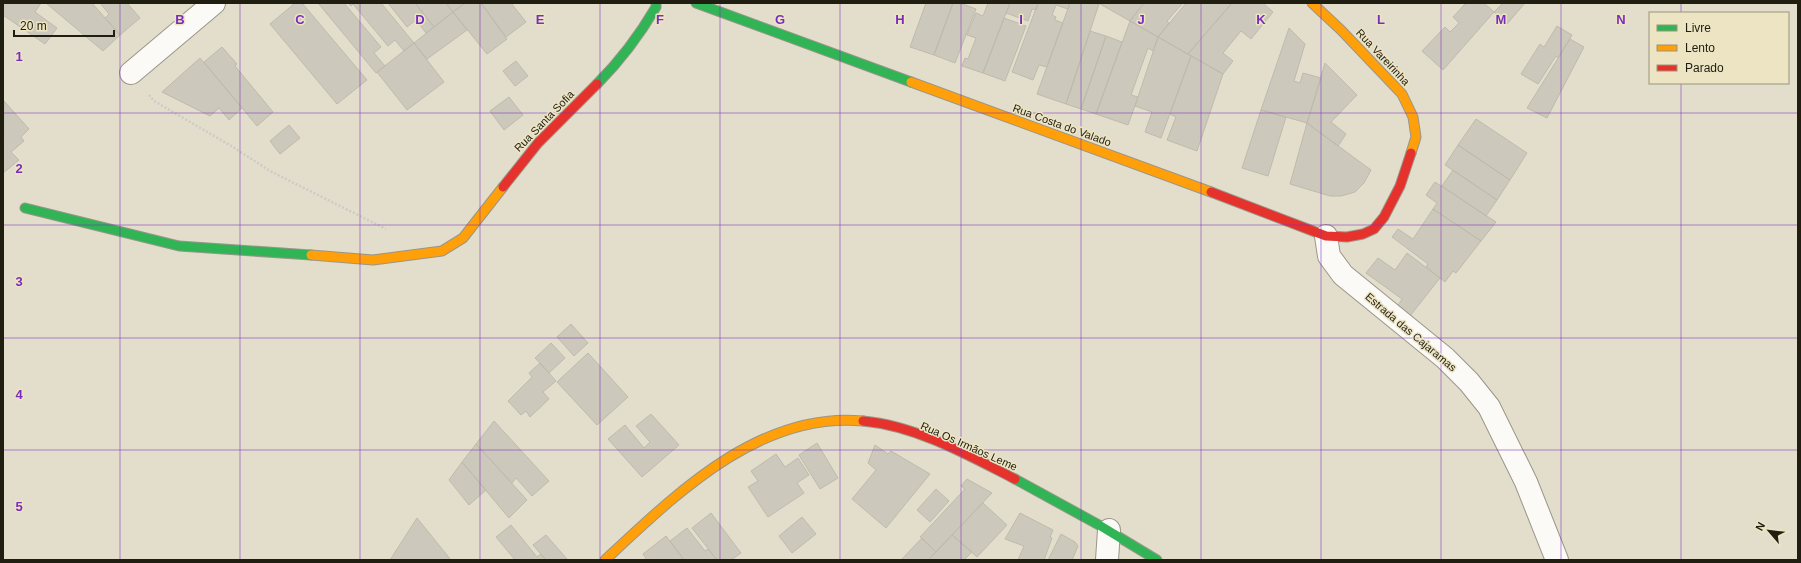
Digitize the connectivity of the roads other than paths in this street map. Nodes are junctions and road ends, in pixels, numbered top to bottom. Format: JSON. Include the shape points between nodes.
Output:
{"nodes":[{"id":1,"x":214,"y":3,"type":"edge"},
{"id":2,"x":656,"y":3,"type":"edge"},
{"id":3,"x":696,"y":3,"type":"edge"},
{"id":4,"x":1312,"y":3,"type":"edge"},
{"id":5,"x":131,"y":73,"type":"road end"},
{"id":6,"x":1400,"y":186,"type":"joint"},
{"id":7,"x":25,"y":208,"type":"dead end"},
{"id":8,"x":1326,"y":236,"type":"junction"},
{"id":9,"x":1109,"y":530,"type":"junction"},
{"id":10,"x":605,"y":560,"type":"edge"},
{"id":11,"x":1107,"y":560,"type":"edge"},
{"id":12,"x":1157,"y":560,"type":"edge"},
{"id":13,"x":1557,"y":560,"type":"edge"}],
"edges":[{"from":1,"to":5,"type":"street"},
{"from":2,"to":7,"type":"street","name":"Rua Santa Sofia","via":[[641,33],[620,61],[538,142],[463,238],[442,251],[373,260],[179,246]]},
{"from":3,"to":8,"type":"street","name":"Rua Costa do Valado"},
{"from":4,"to":6,"type":"street","name":"Rua Vareirinha","via":[[1402,94],[1413,117],[1416,137]]},
{"from":6,"to":8,"type":"street","name":"Rua Costa do Valado","via":[[1384,217],[1374,229],[1347,237]]},
{"from":8,"to":13,"type":"street","name":"Estrada das Cajaramas","via":[[1329,256],[1343,275],[1445,358],[1489,407],[1526,482]]},
{"from":9,"to":10,"type":"street","name":"Rua Os Irmãos Leme","via":[[991,466],[935,441],[885,424],[839,420],[778,433],[738,452],[661,509]]},
{"from":9,"to":11,"type":"street"},
{"from":9,"to":12,"type":"street","name":"Rua Os Irmãos Leme"}]}
